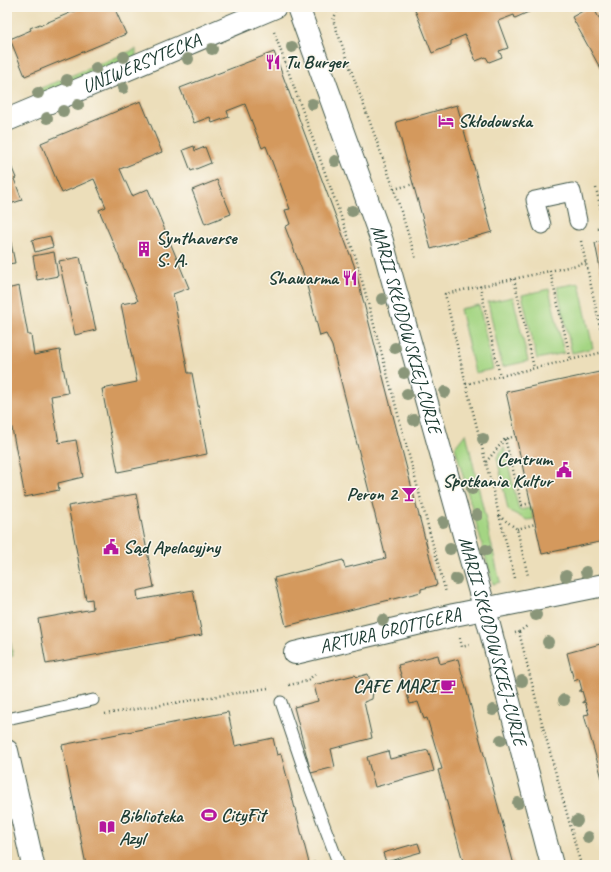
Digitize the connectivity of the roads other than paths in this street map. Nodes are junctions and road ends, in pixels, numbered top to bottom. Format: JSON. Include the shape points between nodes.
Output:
{"nodes":[{"id":1,"x":298,"y":7,"type":"edge"},
{"id":2,"x":271,"y":9,"type":"edge"},
{"id":3,"x":7,"y":120,"type":"edge"},
{"id":4,"x":578,"y":221,"type":"dead end"},
{"id":5,"x":542,"y":226,"type":"dead end"},
{"id":6,"x":604,"y":585,"type":"edge"},
{"id":7,"x":485,"y":610,"type":"junction"},
{"id":8,"x":295,"y":653,"type":"dead end"},
{"id":9,"x":93,"y":700,"type":"dead end"},
{"id":10,"x":281,"y":702,"type":"dead end"},
{"id":11,"x":7,"y":719,"type":"edge"},
{"id":12,"x":7,"y":751,"type":"edge"},
{"id":13,"x":33,"y":865,"type":"edge"},
{"id":14,"x":339,"y":865,"type":"edge"},
{"id":15,"x":552,"y":865,"type":"edge"}],
"edges":[{"from":1,"to":7,"type":"street","name":"MARII SKŁODOWSKIEJ-CURIE","via":[[382,241]]},
{"from":2,"to":3,"type":"street","name":"UNIWERSYTECKA"},
{"from":4,"to":5,"type":"street","via":[[572,192],[535,200]]},
{"from":6,"to":7,"type":"street","name":"ARTURA GROTTGERA"},
{"from":7,"to":8,"type":"street","name":"ARTURA GROTTGERA"},
{"from":7,"to":15,"type":"street","name":"MARII SKŁODOWSKIEJ-CURIE"},
{"from":9,"to":11,"type":"lane"},
{"from":10,"to":14,"type":"lane"},
{"from":12,"to":13,"type":"street"}]}
